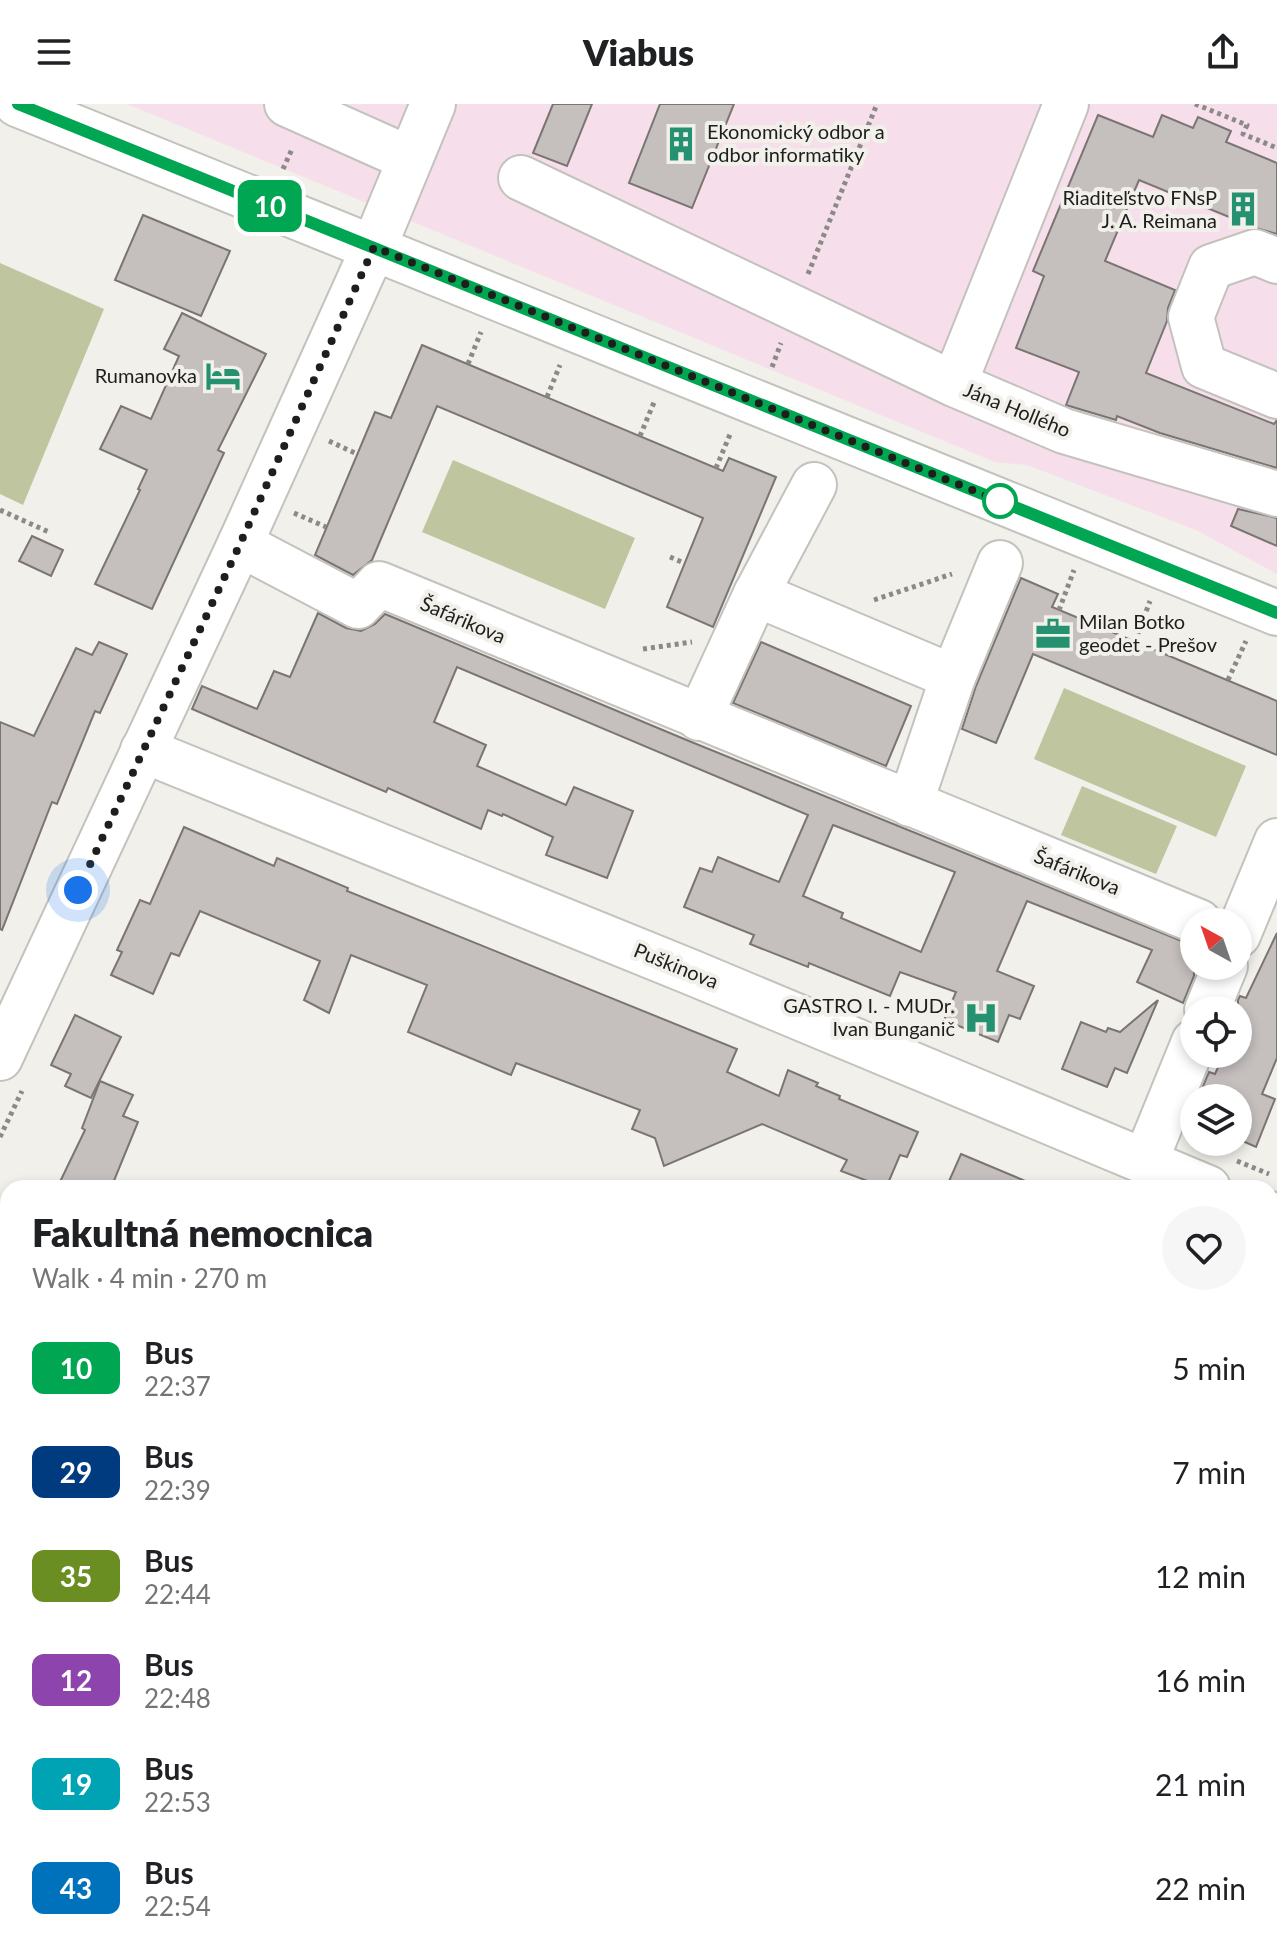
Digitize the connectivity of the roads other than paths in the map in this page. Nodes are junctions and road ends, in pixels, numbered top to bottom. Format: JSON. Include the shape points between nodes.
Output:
{"nodes":[{"id":1,"x":17,"y":104,"type":"edge"},
{"id":2,"x":287,"y":104,"type":"edge"},
{"id":3,"x":433,"y":104,"type":"edge"},
{"id":4,"x":1066,"y":104,"type":"edge"},
{"id":5,"x":410,"y":159,"type":"junction"},
{"id":6,"x":521,"y":178,"type":"dead end"},
{"id":7,"x":374,"y":247,"type":"junction"},
{"id":8,"x":1277,"y":261,"type":"edge"},
{"id":9,"x":954,"y":384,"type":"junction"},
{"id":10,"x":1277,"y":396,"type":"edge"},
{"id":11,"x":793,"y":417,"type":"junction"},
{"id":12,"x":956,"y":483,"type":"junction"},
{"id":13,"x":814,"y":485,"type":"dead end"},
{"id":14,"x":1277,"y":494,"type":"edge"},
{"id":15,"x":1064,"y":526,"type":"junction"},
{"id":16,"x":240,"y":544,"type":"junction"},
{"id":17,"x":984,"y":566,"type":"road end"},
{"id":18,"x":756,"y":594,"type":"junction"},
{"id":19,"x":1257,"y":618,"type":"edge"},
{"id":20,"x":953,"y":677,"type":"junction"},
{"id":21,"x":699,"y":718,"type":"junction"},
{"id":22,"x":143,"y":750,"type":"junction"},
{"id":23,"x":910,"y":804,"type":"junction"},
{"id":24,"x":1277,"y":841,"type":"edge"},
{"id":25,"x":1249,"y":908,"type":"edge"},
{"id":26,"x":1180,"y":914,"type":"edge"},
{"id":27,"x":0,"y":1058,"type":"edge"},
{"id":28,"x":1183,"y":1068,"type":"edge"},
{"id":29,"x":1145,"y":1162,"type":"junction"},
{"id":30,"x":1189,"y":1180,"type":"edge"}],
"edges":[{"from":1,"to":7,"type":"street"},
{"from":2,"to":5,"type":"street"},
{"from":3,"to":5,"type":"street"},
{"from":4,"to":9,"type":"street","name":"Jána Hollého"},
{"from":5,"to":7,"type":"street"},
{"from":6,"to":9,"type":"street"},
{"from":7,"to":11,"type":"street"},
{"from":7,"to":16,"type":"street"},
{"from":8,"to":10,"type":"street","via":[[1255,252],[1211,267],[1191,317],[1204,366]]},
{"from":9,"to":14,"type":"street","name":"Jána Hollého","via":[[1064,431]]},
{"from":11,"to":12,"type":"street"},
{"from":11,"to":15,"type":"street","via":[[843,465],[986,523]]},
{"from":12,"to":15,"type":"street"},
{"from":12,"to":19,"type":"street","via":[[1021,487],[1204,561]]},
{"from":13,"to":18,"type":"street"},
{"from":15,"to":19,"type":"street"},
{"from":16,"to":21,"type":"street","name":"Šafárikova","via":[[358,606],[379,584]]},
{"from":16,"to":22,"type":"street"},
{"from":17,"to":20,"type":"street"},
{"from":18,"to":20,"type":"street"},
{"from":18,"to":21,"type":"street"},
{"from":20,"to":23,"type":"street"},
{"from":21,"to":23,"type":"street","name":"Šafárikova"},
{"from":22,"to":27,"type":"street"},
{"from":22,"to":29,"type":"street","name":"Puškinova"},
{"from":23,"to":26,"type":"street","name":"Šafárikova"},
{"from":24,"to":25,"type":"street"},
{"from":28,"to":29,"type":"street"},
{"from":29,"to":30,"type":"street","name":"Puškinova"}]}
